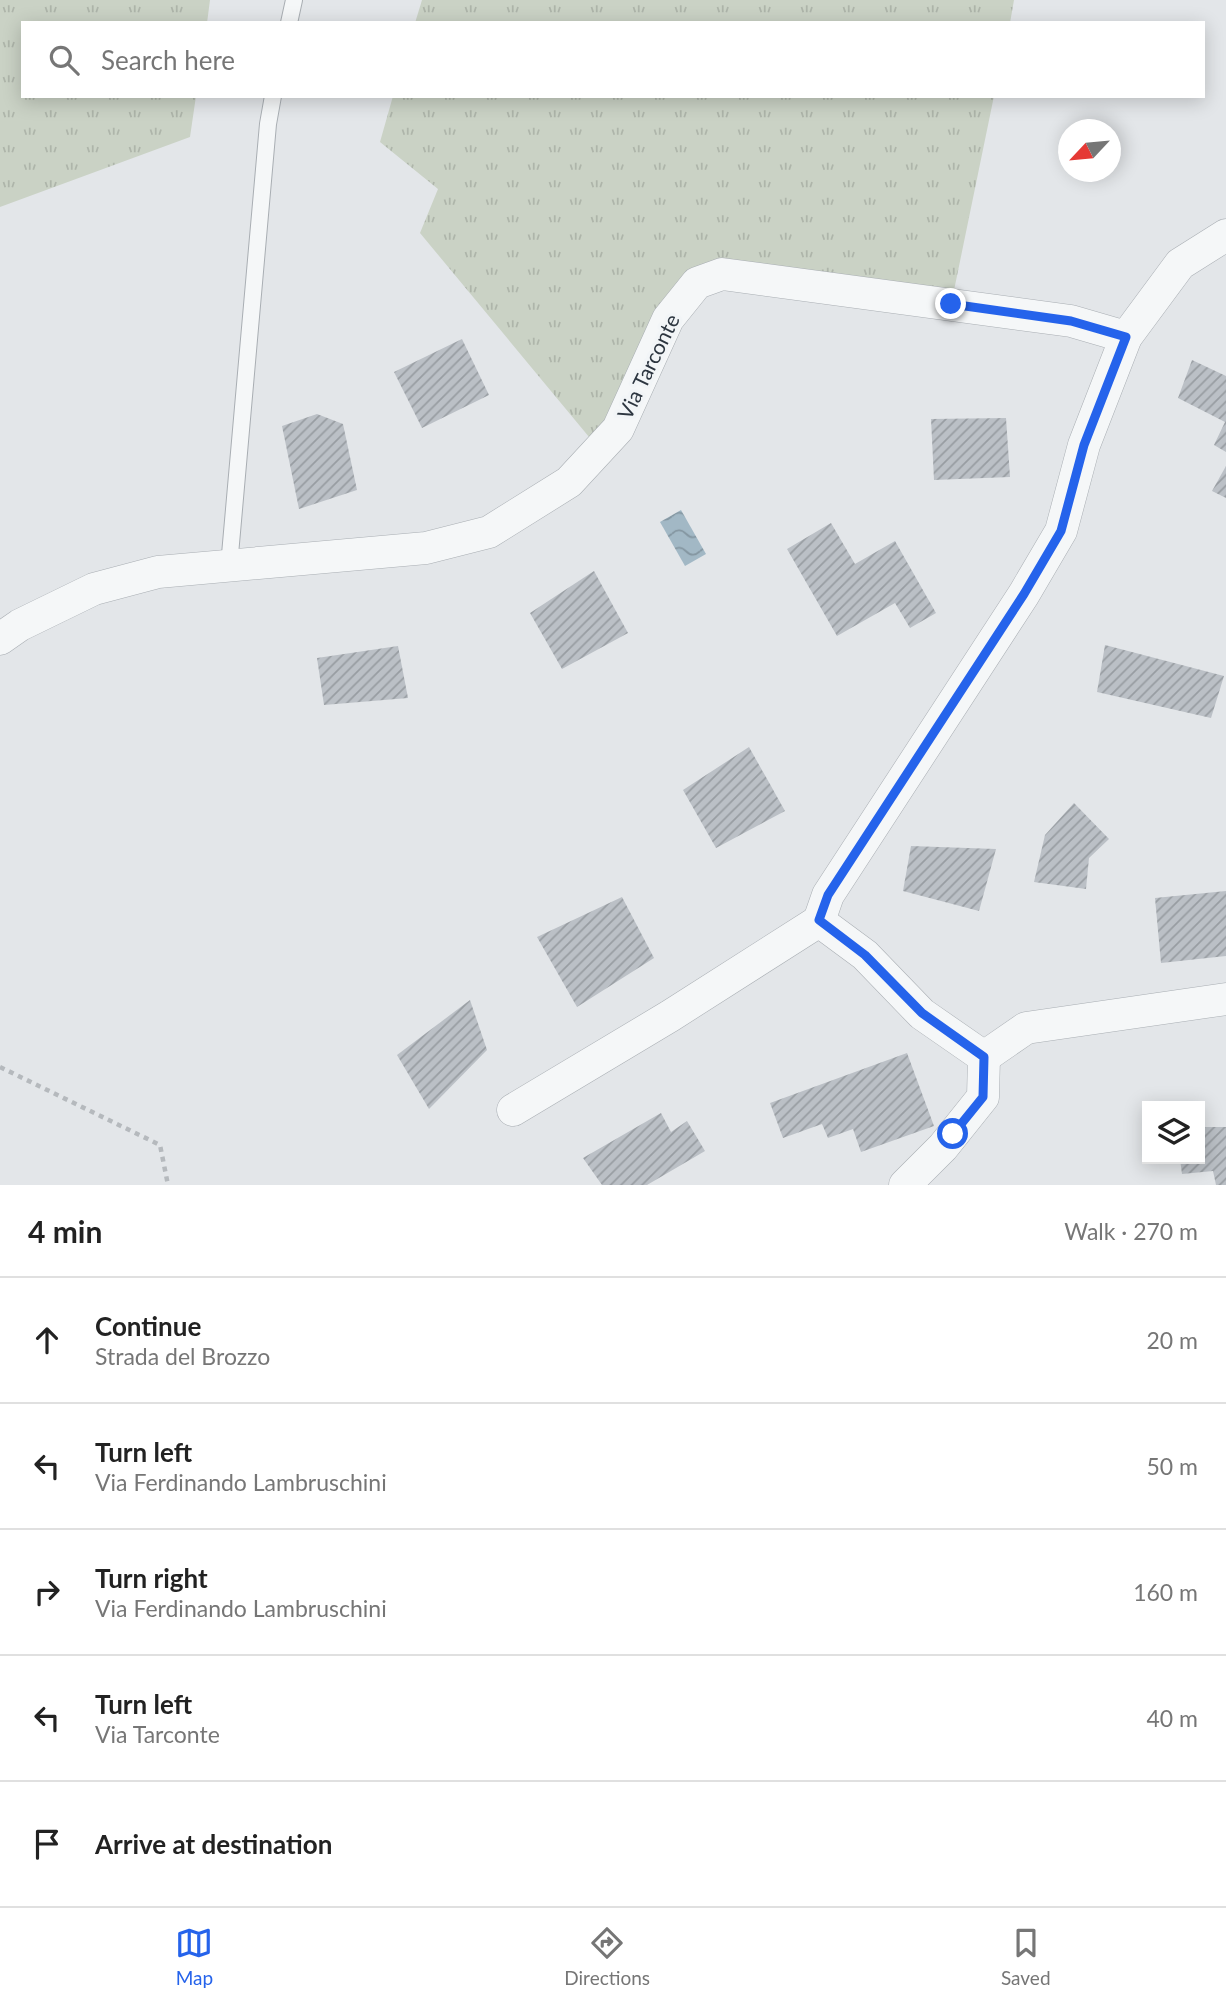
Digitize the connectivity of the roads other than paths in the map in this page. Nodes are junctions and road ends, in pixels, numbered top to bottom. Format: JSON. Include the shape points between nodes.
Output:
{"nodes":[{"id":1,"x":293,"y":0,"type":"edge"},
{"id":2,"x":289,"y":21,"type":"edge"},
{"id":3,"x":273,"y":98,"type":"edge"},
{"id":4,"x":1226,"y":235,"type":"edge"},
{"id":5,"x":1126,"y":337,"type":"junction"},
{"id":6,"x":229,"y":566,"type":"junction"},
{"id":7,"x":0,"y":639,"type":"edge"},
{"id":8,"x":819,"y":920,"type":"junction"},
{"id":9,"x":1226,"y":999,"type":"edge"},
{"id":10,"x":984,"y":1057,"type":"junction"},
{"id":11,"x":513,"y":1110,"type":"dead end"},
{"id":12,"x":905,"y":1185,"type":"edge"}],
"edges":[{"from":1,"to":2,"type":"lane"},
{"from":3,"to":6,"type":"lane"},
{"from":4,"to":5,"type":"street","via":[[1180,264]]},
{"from":5,"to":6,"type":"street","name":"Via Tarconte","via":[[1071,321],[723,274],[697,283],[668,319],[618,429],[569,482],[489,532],[426,548]]},
{"from":5,"to":8,"type":"street","via":[[1084,445],[1061,531],[828,895]]},
{"from":6,"to":7,"type":"street","name":"Via Tarconte","via":[[158,572],[94,589]]},
{"from":8,"to":10,"type":"street","via":[[865,955],[922,1013]]},
{"from":8,"to":11,"type":"street"},
{"from":9,"to":10,"type":"street","via":[[1026,1028]]},
{"from":10,"to":12,"type":"street","via":[[983,1097]]}]}
